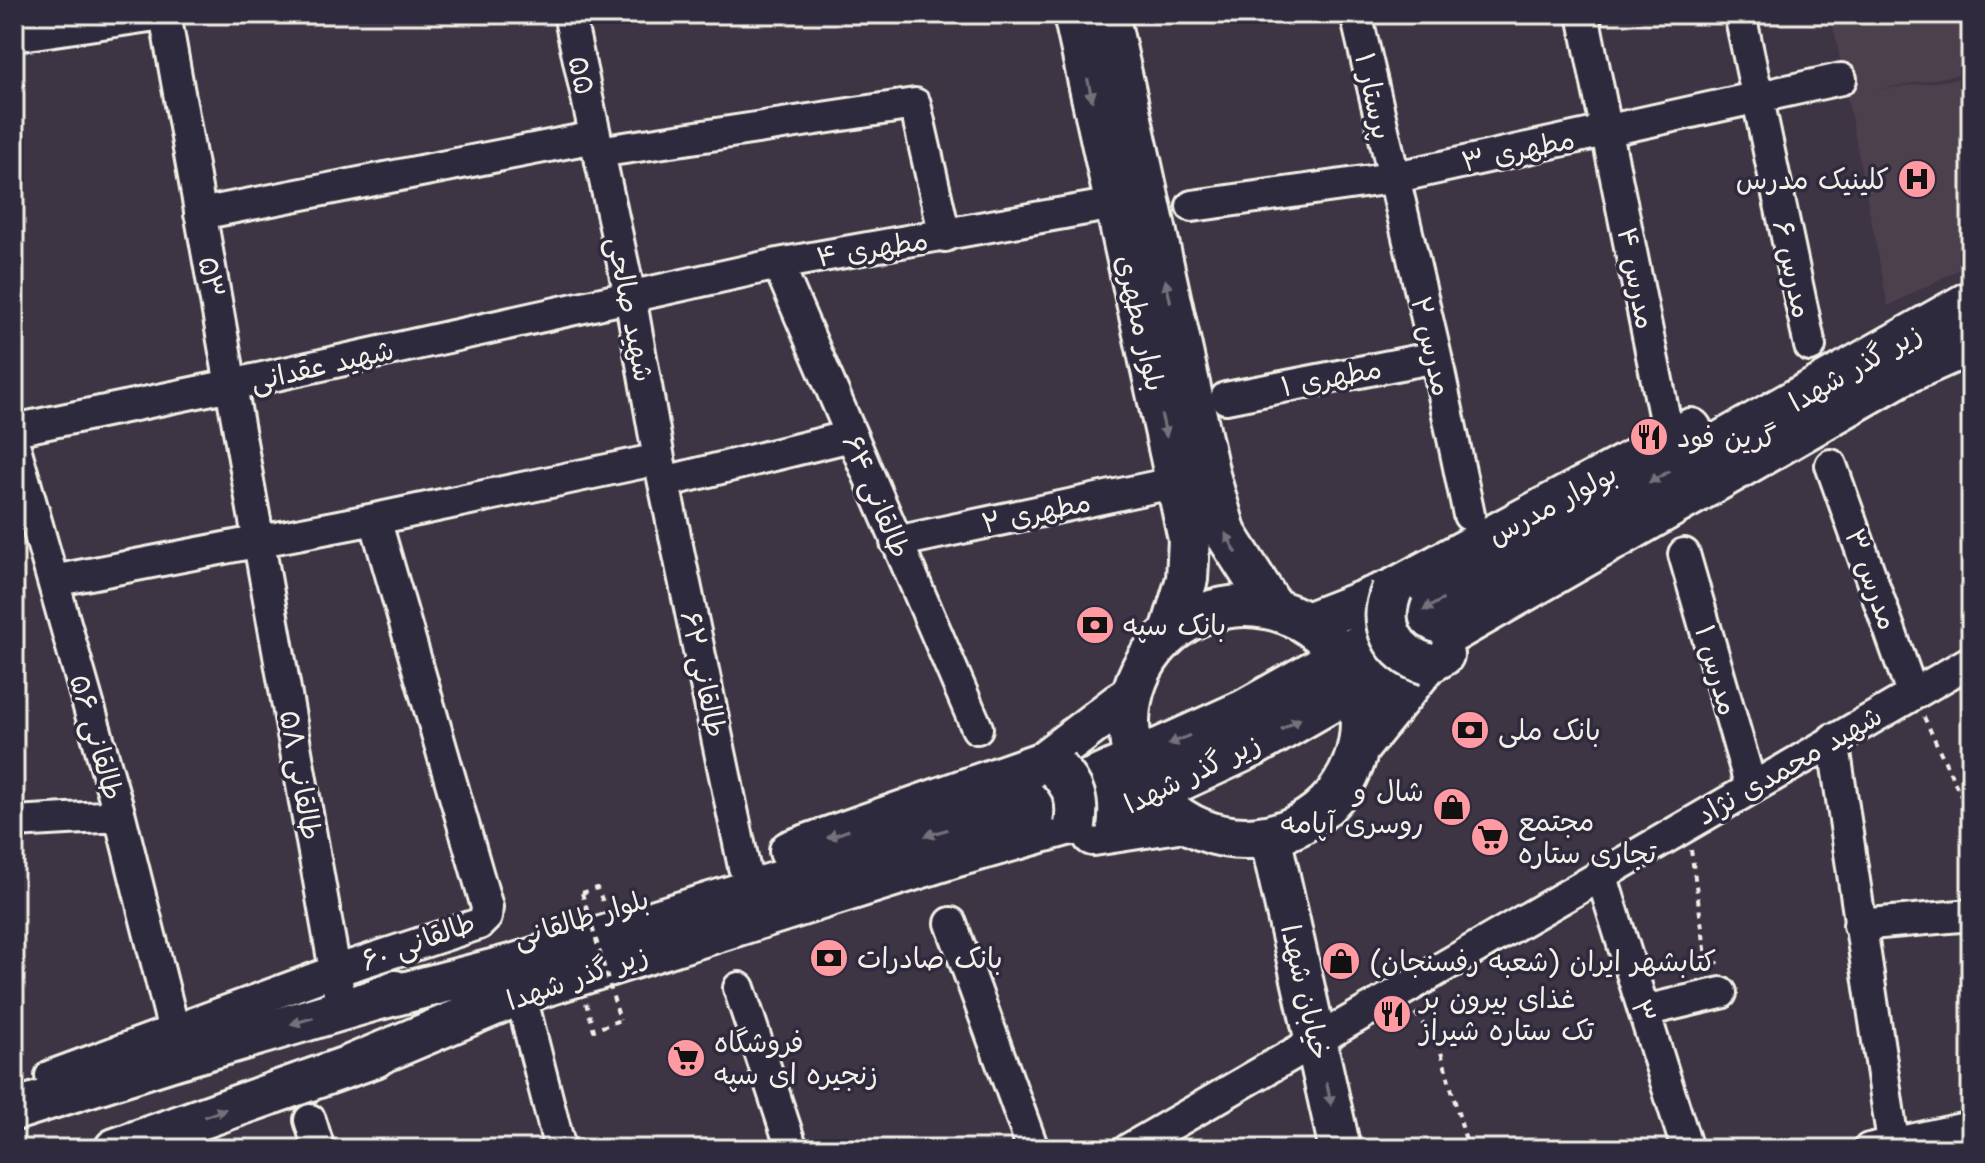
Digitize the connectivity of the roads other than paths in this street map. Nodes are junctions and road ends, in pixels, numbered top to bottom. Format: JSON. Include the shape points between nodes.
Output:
{"nodes":[{"id":1,"x":41,"y":14,"type":"edge"},
{"id":2,"x":164,"y":14,"type":"edge"},
{"id":3,"x":569,"y":14,"type":"edge"},
{"id":4,"x":1074,"y":14,"type":"edge"},
{"id":5,"x":1108,"y":14,"type":"edge"},
{"id":6,"x":1356,"y":14,"type":"edge"},
{"id":7,"x":1583,"y":14,"type":"edge"},
{"id":8,"x":1740,"y":14,"type":"edge"},
{"id":9,"x":14,"y":18,"type":"edge"},
{"id":10,"x":14,"y":36,"type":"edge"},
{"id":11,"x":1841,"y":79,"type":"dead end"},
{"id":12,"x":1757,"y":97,"type":"junction"},
{"id":13,"x":1608,"y":130,"type":"junction"},
{"id":14,"x":596,"y":144,"type":"junction"},
{"id":15,"x":1392,"y":178,"type":"junction"},
{"id":16,"x":1114,"y":204,"type":"junction"},
{"id":17,"x":1192,"y":206,"type":"dead end"},
{"id":18,"x":200,"y":214,"type":"junction"},
{"id":19,"x":945,"y":236,"type":"junction"},
{"id":20,"x":778,"y":264,"type":"junction"},
{"id":21,"x":630,"y":296,"type":"junction"},
{"id":22,"x":1971,"y":301,"type":"edge"},
{"id":23,"x":1810,"y":346,"type":"dead end"},
{"id":24,"x":1971,"y":346,"type":"edge"},
{"id":25,"x":1436,"y":357,"type":"junction"},
{"id":26,"x":231,"y":385,"type":"junction"},
{"id":27,"x":1226,"y":398,"type":"dead end"},
{"id":28,"x":1666,"y":425,"type":"dead end"},
{"id":29,"x":14,"y":430,"type":"edge"},
{"id":30,"x":851,"y":436,"type":"junction"},
{"id":31,"x":14,"y":444,"type":"edge"},
{"id":32,"x":1831,"y":465,"type":"dead end"},
{"id":33,"x":661,"y":470,"type":"junction"},
{"id":34,"x":1177,"y":482,"type":"junction"},
{"id":35,"x":1469,"y":515,"type":"dead end"},
{"id":36,"x":375,"y":519,"type":"junction"},
{"id":37,"x":259,"y":541,"type":"junction"},
{"id":38,"x":896,"y":542,"type":"junction"},
{"id":39,"x":1684,"y":554,"type":"dead end"},
{"id":40,"x":53,"y":581,"type":"junction"},
{"id":41,"x":1392,"y":590,"type":"junction"},
{"id":42,"x":1290,"y":616,"type":"junction"},
{"id":43,"x":1171,"y":632,"type":"junction"},
{"id":44,"x":1971,"y":661,"type":"edge"},
{"id":45,"x":1427,"y":664,"type":"junction"},
{"id":46,"x":1912,"y":693,"type":"junction"},
{"id":47,"x":1132,"y":694,"type":"junction"},
{"id":48,"x":977,"y":728,"type":"dead end"},
{"id":49,"x":1833,"y":739,"type":"junction"},
{"id":50,"x":1358,"y":749,"type":"junction"},
{"id":51,"x":1050,"y":766,"type":"junction"},
{"id":52,"x":1751,"y":787,"type":"junction"},
{"id":53,"x":120,"y":816,"type":"junction"},
{"id":54,"x":1184,"y":821,"type":"junction"},
{"id":55,"x":14,"y":822,"type":"edge"},
{"id":56,"x":1071,"y":832,"type":"junction"},
{"id":57,"x":1270,"y":836,"type":"junction"},
{"id":58,"x":744,"y":867,"type":"junction"},
{"id":59,"x":1601,"y":874,"type":"junction"},
{"id":60,"x":1971,"y":915,"type":"edge"},
{"id":61,"x":951,"y":923,"type":"dead end"},
{"id":62,"x":1859,"y":925,"type":"junction"},
{"id":63,"x":335,"y":971,"type":"junction"},
{"id":64,"x":739,"y":988,"type":"dead end"},
{"id":65,"x":1721,"y":993,"type":"road end"},
{"id":66,"x":357,"y":1006,"type":"junction"},
{"id":67,"x":524,"y":1008,"type":"junction"},
{"id":68,"x":1644,"y":1011,"type":"junction"},
{"id":69,"x":174,"y":1031,"type":"junction"},
{"id":70,"x":1317,"y":1039,"type":"junction"},
{"id":71,"x":352,"y":1065,"type":"junction"},
{"id":72,"x":51,"y":1076,"type":"dead end"},
{"id":73,"x":14,"y":1110,"type":"edge"},
{"id":74,"x":310,"y":1120,"type":"dead end"},
{"id":75,"x":1971,"y":1127,"type":"edge"},
{"id":76,"x":1885,"y":1147,"type":"edge"},
{"id":77,"x":115,"y":1149,"type":"edge"},
{"id":78,"x":319,"y":1149,"type":"edge"},
{"id":79,"x":560,"y":1149,"type":"edge"},
{"id":80,"x":792,"y":1149,"type":"edge"},
{"id":81,"x":1033,"y":1149,"type":"edge"},
{"id":82,"x":1129,"y":1149,"type":"edge"},
{"id":83,"x":1340,"y":1149,"type":"edge"},
{"id":84,"x":1687,"y":1149,"type":"edge"}],
"edges":[{"from":1,"to":9,"type":"street"},
{"from":2,"to":10,"type":"street"},
{"from":2,"to":18,"type":"street","name":"۵۳"},
{"from":3,"to":14,"type":"street","name":"۵۵"},
{"from":4,"to":16,"type":"main road","name":"بلوار مطهری","one_way":true},
{"from":42,"to":5,"type":"main road","name":"بلوار مطهری","one_way":true,"via":[[1226,534]]},
{"from":6,"to":15,"type":"street","name":"پرستار ۱"},
{"from":7,"to":13,"type":"street","name":"مدرس ۴"},
{"from":8,"to":12,"type":"street","name":"مدرس ۶"},
{"from":11,"to":12,"type":"street","name":"مطهری ۳"},
{"from":12,"to":13,"type":"street","name":"مطهری ۳"},
{"from":12,"to":23,"type":"street","name":"مدرس ۶"},
{"from":13,"to":15,"type":"street","name":"مطهری ۳"},
{"from":13,"to":28,"type":"street","name":"مدرس ۴"},
{"from":14,"to":18,"type":"street"},
{"from":14,"to":19,"type":"street","via":[[915,104]]},
{"from":14,"to":21,"type":"street","name":"شهید صالحی"},
{"from":15,"to":17,"type":"street","name":"مطهری ۳"},
{"from":15,"to":25,"type":"street","name":"مدرس ۲"},
{"from":16,"to":19,"type":"street","name":"مطهری ۴"},
{"from":16,"to":34,"type":"main road","name":"بلوار مطهری","one_way":true},
{"from":18,"to":26,"type":"street","name":"۵۳"},
{"from":19,"to":20,"type":"street","name":"مطهری ۴"},
{"from":20,"to":21,"type":"street","name":"مطهری ۴"},
{"from":20,"to":30,"type":"street","name":"طالقانی ۶۴"},
{"from":21,"to":26,"type":"street","name":"شهید عقدانی"},
{"from":21,"to":33,"type":"street","name":"شهید صالحی"},
{"from":22,"to":41,"type":"main road","name":"بولوار مدرس","via":[[1813,364]]},
{"from":22,"to":66,"type":"main road","name":"زیر گذر شهدا","one_way":true,"via":[[1245,710],[1095,778],[515,964]]},
{"from":24,"to":45,"type":"main road","via":[[1827,441]]},
{"from":71,"to":24,"type":"main road","name":"زیر گذر شهدا","one_way":true,"via":[[525,992],[1112,812],[1252,747],[1901,375]]},
{"from":25,"to":27,"type":"street","name":"مطهری ۱"},
{"from":25,"to":35,"type":"street","name":"مدرس ۲"},
{"from":26,"to":29,"type":"street","name":"شهید عقدانی"},
{"from":26,"to":37,"type":"street","name":"۵۳"},
{"from":30,"to":33,"type":"street"},
{"from":30,"to":38,"type":"street","name":"طالقانی ۶۴"},
{"from":31,"to":40,"type":"street","name":"طالقانی ۵۶"},
{"from":32,"to":46,"type":"street","name":"مدرس ۳"},
{"from":33,"to":36,"type":"street"},
{"from":33,"to":58,"type":"street","name":"طالقانی ۶۲"},
{"from":34,"to":38,"type":"street","name":"مطهری ۲"},
{"from":34,"to":43,"type":"main road","name":"بلوار مطهری","via":[[1189,539],[1188,566]]},
{"from":36,"to":37,"type":"street"},
{"from":36,"to":63,"type":"street","name":"طالقانی ۶۰","via":[[487,907],[479,924]]},
{"from":37,"to":40,"type":"street"},
{"from":37,"to":63,"type":"street","name":"طالقانی ۵۸"},
{"from":38,"to":48,"type":"street","name":"طالقانی ۶۴"},
{"from":39,"to":52,"type":"street","name":"مدرس ۱"},
{"from":40,"to":53,"type":"street","name":"طالقانی ۵۶"},
{"from":41,"to":42,"type":"main road","name":"بولوار مدرس"},
{"from":41,"to":45,"type":"main road","bridge":true,"via":[[1386,605],[1390,637],[1399,650]]},
{"from":42,"to":43,"type":"main road","via":[[1237,605],[1202,614]]},
{"from":42,"to":50,"type":"main road","via":[[1344,659],[1361,713]]},
{"from":43,"to":47,"type":"main road","via":[[1147,660]]},
{"from":44,"to":46,"type":"street","name":"شهید محمدی نژاد"},
{"from":45,"to":50,"type":"main road"},
{"from":46,"to":49,"type":"street","name":"شهید محمدی نژاد"},
{"from":47,"to":51,"type":"main road","name":"بلوار طالقانی"},
{"from":47,"to":54,"type":"main road","via":[[1129,730],[1137,766],[1156,797]]},
{"from":49,"to":52,"type":"street","name":"شهید محمدی نژاد"},
{"from":49,"to":62,"type":"street"},
{"from":50,"to":57,"type":"main road","via":[[1346,779],[1326,805],[1301,824]]},
{"from":51,"to":56,"type":"main road","bridge":true,"via":[[1068,780],[1075,794],[1078,810]]},
{"from":51,"to":58,"type":"main road","name":"بلوار طالقانی","one_way":true},
{"from":52,"to":59,"type":"street","name":"شهید محمدی نژاد"},
{"from":53,"to":55,"type":"street"},
{"from":53,"to":69,"type":"street","name":"طالقانی ۵۶"},
{"from":54,"to":56,"type":"main road"},
{"from":54,"to":57,"type":"main road","via":[[1211,834]]},
{"from":56,"to":67,"type":"main road","via":[[956,883],[729,954]]},
{"from":57,"to":70,"type":"main road","name":"خیابان شهدا"},
{"from":58,"to":66,"type":"main road","name":"بلوار طالقانی","via":[[594,902]]},
{"from":59,"to":68,"type":"street","name":"۳"},
{"from":59,"to":70,"type":"street","name":"شهید محمدی نژاد"},
{"from":60,"to":62,"type":"street"},
{"from":61,"to":81,"type":"street"},
{"from":62,"to":76,"type":"street"},
{"from":63,"to":66,"type":"street","name":"طالقانی ۵۸"},
{"from":63,"to":69,"type":"street","name":"طالقانی ۶۰"},
{"from":64,"to":80,"type":"street"},
{"from":65,"to":68,"type":"street"},
{"from":66,"to":73,"type":"main road","name":"بلوار طالقانی","one_way":true},
{"from":67,"to":71,"type":"main road"},
{"from":67,"to":79,"type":"street"},
{"from":68,"to":84,"type":"street","name":"۳"},
{"from":69,"to":72,"type":"street","name":"طالقانی ۶۰"},
{"from":70,"to":82,"type":"street","name":"شهید محمدی نژاد"},
{"from":70,"to":83,"type":"main road","name":"خیابان شهدا","one_way":true},
{"from":77,"to":71,"type":"main road","one_way":true},
{"from":74,"to":78,"type":"street"},
{"from":75,"to":76,"type":"street"}]}
